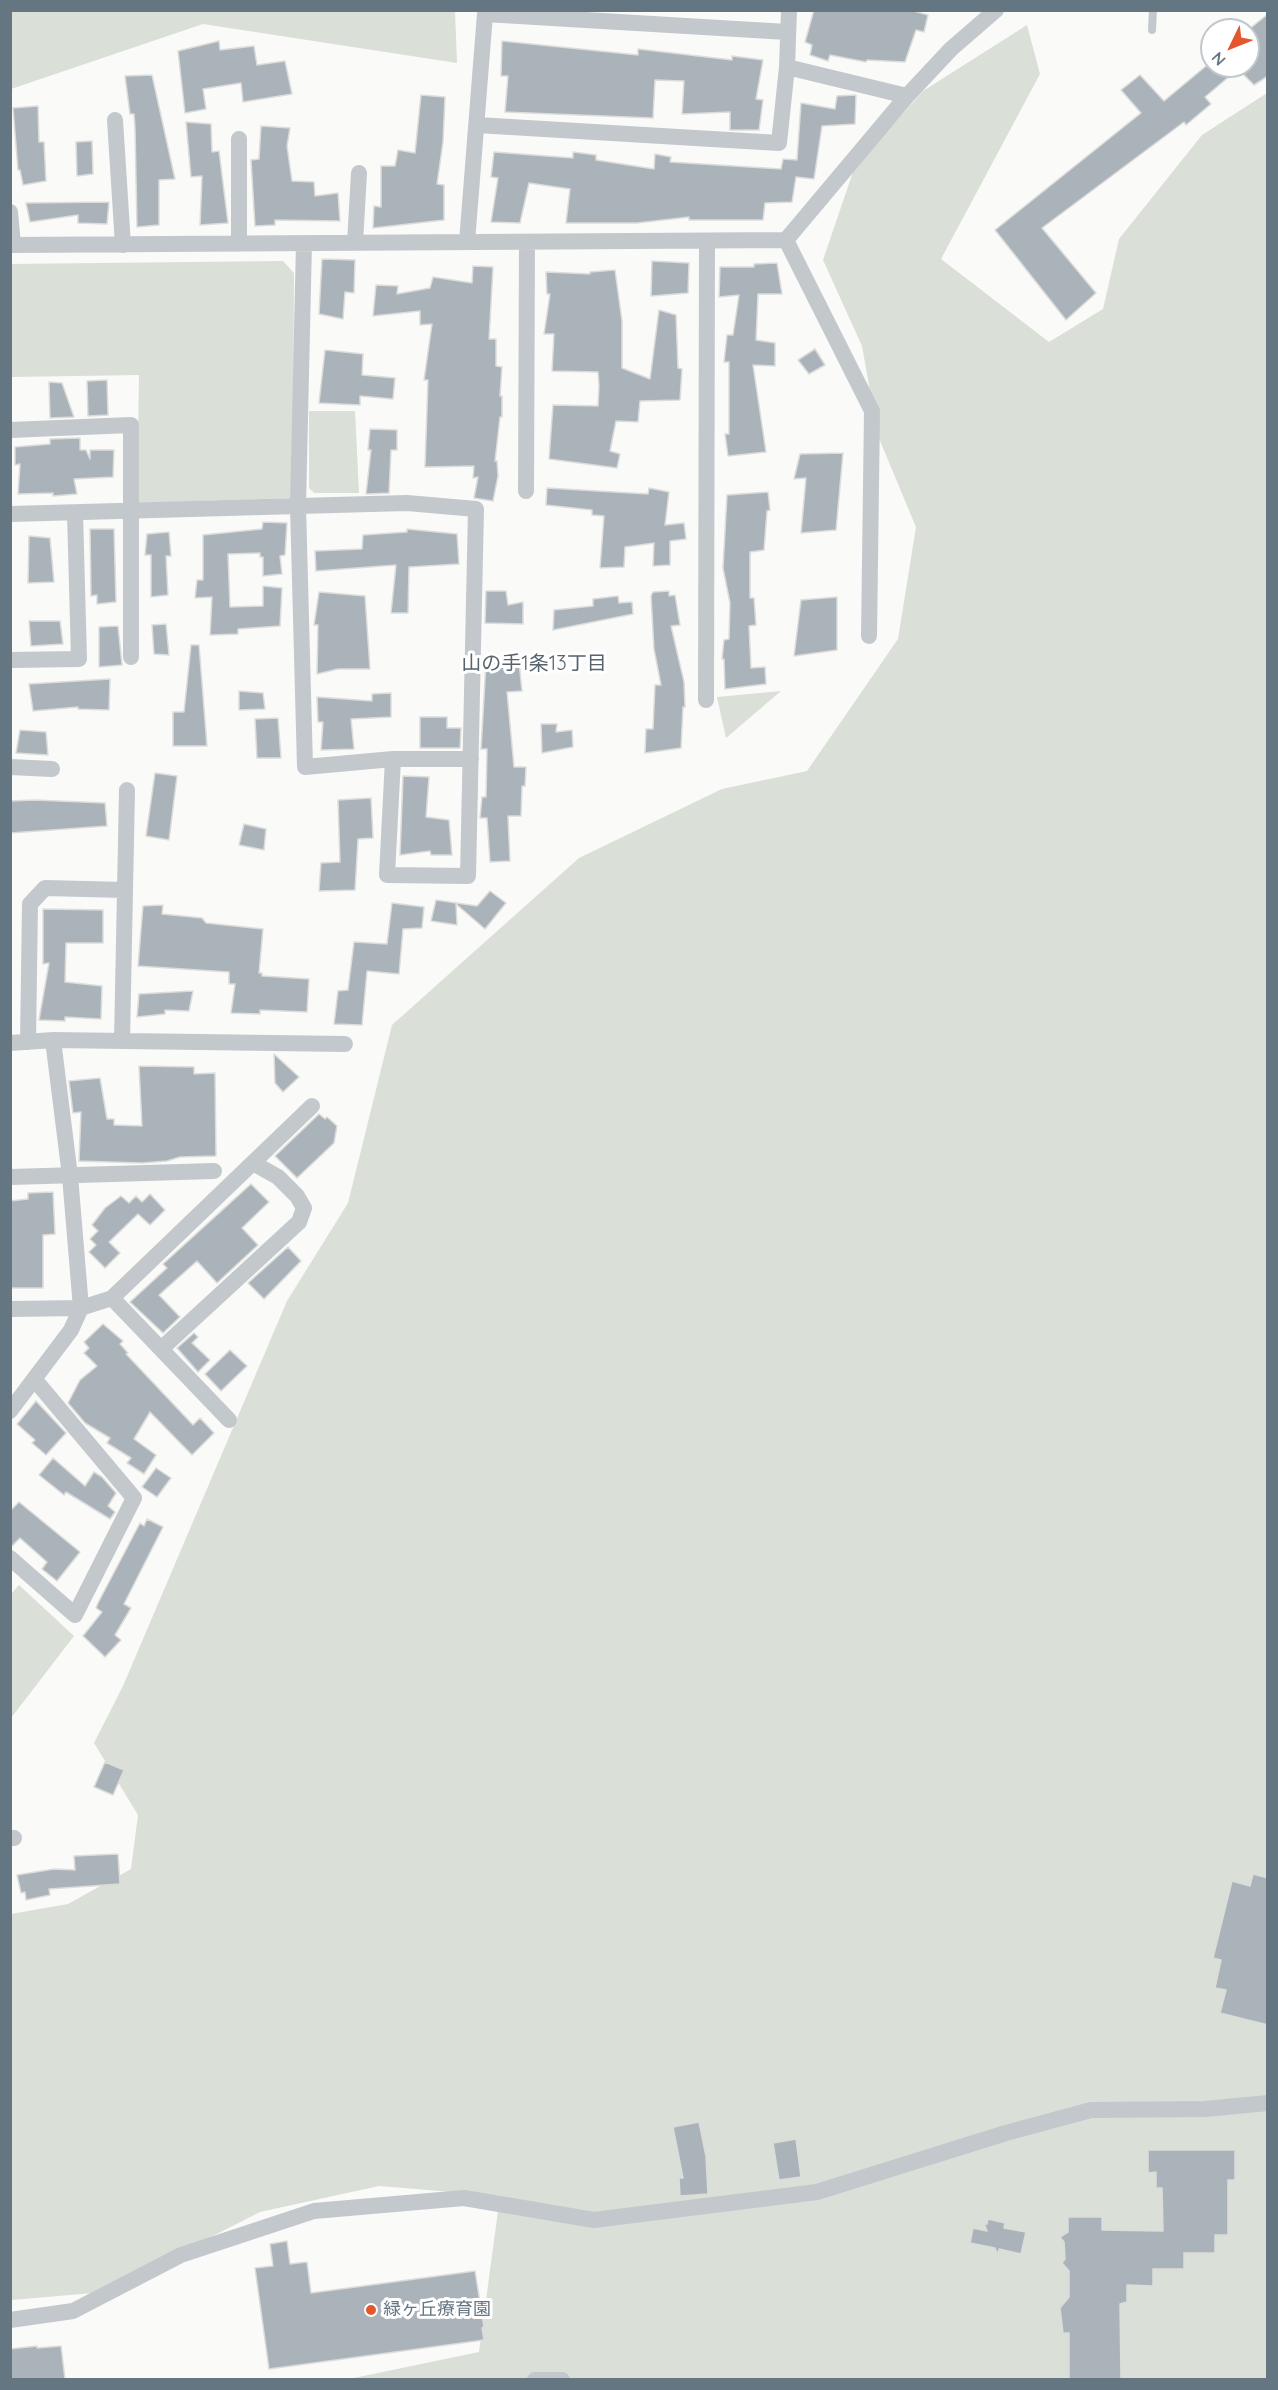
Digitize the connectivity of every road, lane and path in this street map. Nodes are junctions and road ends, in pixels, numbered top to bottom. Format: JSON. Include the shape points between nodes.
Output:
{"nodes":[{"id":1,"x":789,"y":10,"type":"edge"},
{"id":2,"x":996,"y":10,"type":"edge"},
{"id":3,"x":1153,"y":10,"type":"edge"},
{"id":4,"x":516,"y":14,"type":"edge"},
{"id":5,"x":1152,"y":30,"type":"dead end"},
{"id":6,"x":788,"y":33,"type":"junction"},
{"id":7,"x":787,"y":67,"type":"junction"},
{"id":8,"x":907,"y":96,"type":"junction"},
{"id":9,"x":115,"y":120,"type":"dead end"},
{"id":10,"x":477,"y":125,"type":"junction"},
{"id":11,"x":239,"y":139,"type":"dead end"},
{"id":12,"x":359,"y":173,"type":"dead end"},
{"id":13,"x":10,"y":212,"type":"edge"},
{"id":14,"x":786,"y":240,"type":"junction"},
{"id":15,"x":707,"y":241,"type":"junction"},
{"id":16,"x":467,"y":242,"type":"junction"},
{"id":17,"x":527,"y":242,"type":"junction"},
{"id":18,"x":304,"y":243,"type":"junction"},
{"id":19,"x":355,"y":243,"type":"junction"},
{"id":20,"x":239,"y":244,"type":"junction"},
{"id":21,"x":12,"y":245,"type":"edge"},
{"id":22,"x":123,"y":245,"type":"junction"},
{"id":23,"x":10,"y":430,"type":"edge"},
{"id":24,"x":526,"y":491,"type":"dead end"},
{"id":25,"x":298,"y":506,"type":"junction"},
{"id":26,"x":129,"y":510,"type":"junction"},
{"id":27,"x":75,"y":513,"type":"junction"},
{"id":28,"x":10,"y":514,"type":"edge"},
{"id":29,"x":869,"y":636,"type":"dead end"},
{"id":30,"x":131,"y":657,"type":"dead end"},
{"id":31,"x":10,"y":660,"type":"edge"},
{"id":32,"x":706,"y":700,"type":"dead end"},
{"id":33,"x":393,"y":759,"type":"junction"},
{"id":34,"x":471,"y":759,"type":"junction"},
{"id":35,"x":10,"y":768,"type":"edge"},
{"id":36,"x":52,"y":769,"type":"dead end"},
{"id":37,"x":128,"y":790,"type":"dead end"},
{"id":38,"x":125,"y":890,"type":"junction"},
{"id":39,"x":53,"y":1040,"type":"junction"},
{"id":40,"x":122,"y":1041,"type":"junction"},
{"id":41,"x":28,"y":1042,"type":"junction"},
{"id":42,"x":10,"y":1043,"type":"edge"},
{"id":43,"x":345,"y":1044,"type":"dead end"},
{"id":44,"x":312,"y":1106,"type":"dead end"},
{"id":45,"x":252,"y":1163,"type":"junction"},
{"id":46,"x":214,"y":1171,"type":"dead end"},
{"id":47,"x":70,"y":1176,"type":"junction"},
{"id":48,"x":10,"y":1177,"type":"edge"},
{"id":49,"x":112,"y":1298,"type":"junction"},
{"id":50,"x":81,"y":1308,"type":"junction"},
{"id":51,"x":10,"y":1309,"type":"edge"},
{"id":52,"x":161,"y":1349,"type":"junction"},
{"id":53,"x":34,"y":1380,"type":"junction"},
{"id":54,"x":10,"y":1411,"type":"edge"},
{"id":55,"x":229,"y":1420,"type":"dead end"},
{"id":56,"x":10,"y":1558,"type":"edge"},
{"id":57,"x":1268,"y":2103,"type":"edge"},
{"id":58,"x":10,"y":2320,"type":"edge"},
{"id":59,"x":536,"y":2379,"type":"edge"},
{"id":60,"x":562,"y":2379,"type":"edge"}],
"edges":[{"from":1,"to":6,"type":"street"},
{"from":2,"to":8,"type":"street","via":[[951,49]]},
{"from":3,"to":5,"type":"lane"},
{"from":4,"to":6,"type":"street"},
{"from":4,"to":10,"type":"street","via":[[485,14]]},
{"from":6,"to":7,"type":"street"},
{"from":7,"to":8,"type":"street"},
{"from":7,"to":10,"type":"street","via":[[779,143]]},
{"from":8,"to":14,"type":"street"},
{"from":9,"to":22,"type":"street"},
{"from":10,"to":16,"type":"street"},
{"from":11,"to":20,"type":"street"},
{"from":12,"to":19,"type":"street"},
{"from":13,"to":21,"type":"street"},
{"from":14,"to":15,"type":"street"},
{"from":14,"to":29,"type":"street","via":[[872,411]]},
{"from":15,"to":17,"type":"street"},
{"from":15,"to":32,"type":"street"},
{"from":16,"to":17,"type":"street"},
{"from":16,"to":19,"type":"street"},
{"from":17,"to":24,"type":"street"},
{"from":18,"to":19,"type":"street"},
{"from":18,"to":20,"type":"street"},
{"from":18,"to":25,"type":"street"},
{"from":20,"to":22,"type":"street"},
{"from":21,"to":22,"type":"street"},
{"from":23,"to":26,"type":"street","via":[[131,425]]},
{"from":25,"to":26,"type":"street"},
{"from":25,"to":33,"type":"street","via":[[305,767]]},
{"from":25,"to":34,"type":"street","via":[[407,503],[476,509]]},
{"from":26,"to":27,"type":"street"},
{"from":26,"to":30,"type":"street"},
{"from":27,"to":28,"type":"street"},
{"from":27,"to":31,"type":"street","via":[[79,659]]},
{"from":33,"to":34,"type":"street"},
{"from":33,"to":34,"type":"street","via":[[387,875],[468,876]]},
{"from":35,"to":36,"type":"street"},
{"from":37,"to":38,"type":"street"},
{"from":38,"to":40,"type":"street"},
{"from":38,"to":41,"type":"street","via":[[45,888],[30,904]]},
{"from":39,"to":40,"type":"street"},
{"from":39,"to":41,"type":"street"},
{"from":39,"to":47,"type":"street"},
{"from":40,"to":43,"type":"street"},
{"from":41,"to":42,"type":"street"},
{"from":44,"to":45,"type":"street"},
{"from":45,"to":49,"type":"street"},
{"from":45,"to":52,"type":"street","via":[[278,1177],[297,1196],[304,1208],[299,1222]]},
{"from":46,"to":47,"type":"street"},
{"from":47,"to":48,"type":"street"},
{"from":47,"to":50,"type":"street"},
{"from":49,"to":50,"type":"street"},
{"from":49,"to":52,"type":"street"},
{"from":50,"to":51,"type":"street"},
{"from":50,"to":53,"type":"street","via":[[71,1330]]},
{"from":52,"to":55,"type":"street"},
{"from":53,"to":54,"type":"street"},
{"from":53,"to":56,"type":"street","via":[[134,1498],[75,1615]]},
{"from":57,"to":58,"type":"street","via":[[1205,2109],[1091,2110],[817,2192],[594,2220],[464,2198],[314,2211],[181,2255],[73,2311]]},
{"from":59,"to":60,"type":"street"}]}
